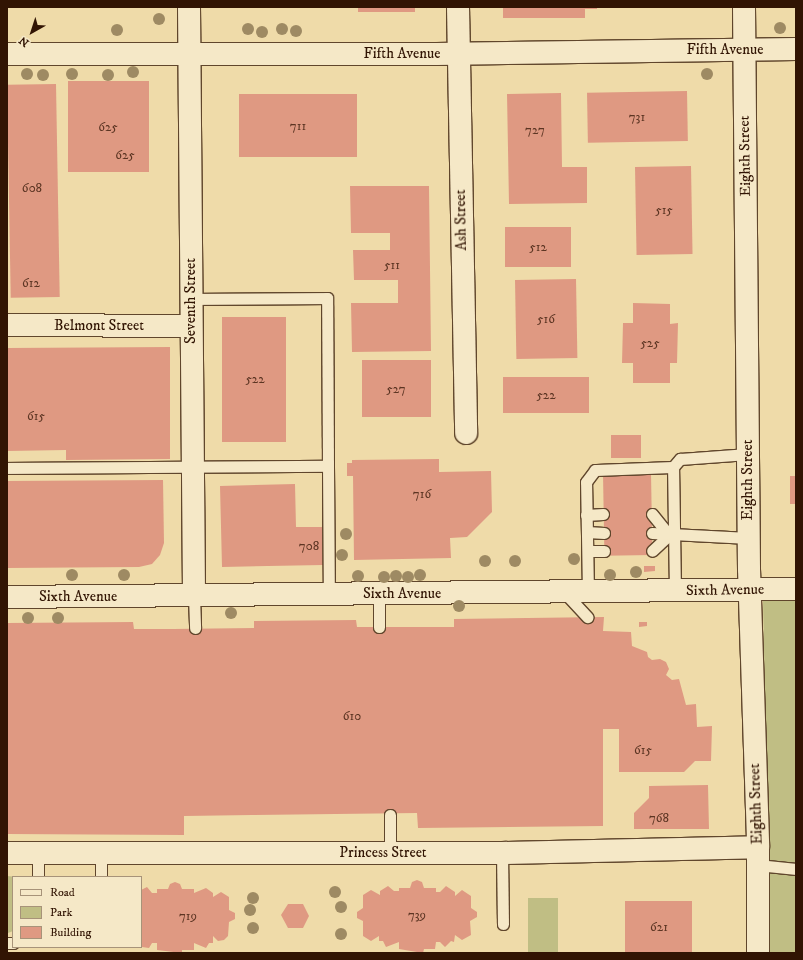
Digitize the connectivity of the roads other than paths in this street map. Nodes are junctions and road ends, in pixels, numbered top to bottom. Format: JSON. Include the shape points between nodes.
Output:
{"nodes":[{"id":1,"x":189,"y":7,"type":"edge"},
{"id":2,"x":458,"y":7,"type":"edge"},
{"id":3,"x":744,"y":7,"type":"edge"},
{"id":4,"x":796,"y":49,"type":"edge"},
{"id":5,"x":744,"y":50,"type":"junction"},
{"id":6,"x":7,"y":54,"type":"edge"},
{"id":7,"x":458,"y":54,"type":"junction"},
{"id":8,"x":189,"y":55,"type":"junction"},
{"id":9,"x":192,"y":299,"type":"junction"},
{"id":10,"x":7,"y":325,"type":"edge"},
{"id":11,"x":191,"y":326,"type":"junction"},
{"id":12,"x":466,"y":433,"type":"dead end"},
{"id":13,"x":748,"y":454,"type":"junction"},
{"id":14,"x":328,"y":466,"type":"junction"},
{"id":15,"x":193,"y":467,"type":"junction"},
{"id":16,"x":673,"y":467,"type":"junction"},
{"id":17,"x":7,"y":468,"type":"edge"},
{"id":18,"x":603,"y":514,"type":"dead end"},
{"id":19,"x":652,"y":514,"type":"dead end"},
{"id":20,"x":586,"y":515,"type":"junction"},
{"id":21,"x":587,"y":532,"type":"junction"},
{"id":22,"x":604,"y":533,"type":"dead end"},
{"id":23,"x":652,"y":533,"type":"dead end"},
{"id":24,"x":672,"y":535,"type":"junction"},
{"id":25,"x":749,"y":538,"type":"junction"},
{"id":26,"x":588,"y":551,"type":"junction"},
{"id":27,"x":604,"y":551,"type":"dead end"},
{"id":28,"x":652,"y":551,"type":"dead end"},
{"id":29,"x":796,"y":589,"type":"edge"},
{"id":30,"x":750,"y":590,"type":"junction"},
{"id":31,"x":675,"y":591,"type":"junction"},
{"id":32,"x":565,"y":593,"type":"junction"},
{"id":33,"x":588,"y":593,"type":"junction"},
{"id":34,"x":379,"y":594,"type":"junction"},
{"id":35,"x":329,"y":595,"type":"junction"},
{"id":36,"x":194,"y":596,"type":"junction"},
{"id":37,"x":7,"y":597,"type":"edge"},
{"id":38,"x":587,"y":617,"type":"dead end"},
{"id":39,"x":379,"y":627,"type":"dead end"},
{"id":40,"x":195,"y":628,"type":"dead end"},
{"id":41,"x":390,"y":815,"type":"dead end"},
{"id":42,"x":7,"y":853,"type":"edge"},
{"id":43,"x":390,"y":853,"type":"junction"},
{"id":44,"x":502,"y":853,"type":"junction"},
{"id":45,"x":38,"y":854,"type":"junction"},
{"id":46,"x":101,"y":854,"type":"junction"},
{"id":47,"x":758,"y":856,"type":"junction"},
{"id":48,"x":796,"y":869,"type":"edge"},
{"id":49,"x":38,"y":876,"type":"edge"},
{"id":50,"x":101,"y":876,"type":"edge"},
{"id":51,"x":503,"y":924,"type":"dead end"},
{"id":52,"x":758,"y":953,"type":"edge"}],
"edges":[{"from":1,"to":8,"type":"street","name":"Seventh Street"},
{"from":2,"to":7,"type":"street","name":"Ash Street"},
{"from":3,"to":5,"type":"street","name":"Eighth Street"},
{"from":4,"to":5,"type":"street","name":"Fifth Avenue"},
{"from":5,"to":7,"type":"street","name":"Fifth Avenue"},
{"from":5,"to":13,"type":"street","name":"Eighth Street"},
{"from":6,"to":8,"type":"street","name":"Fifth Avenue"},
{"from":7,"to":8,"type":"street","name":"Fifth Avenue"},
{"from":7,"to":12,"type":"street","name":"Ash Street"},
{"from":8,"to":9,"type":"street","name":"Seventh Street"},
{"from":9,"to":11,"type":"street","name":"Seventh Street"},
{"from":9,"to":14,"type":"lane","via":[[327,298]]},
{"from":10,"to":11,"type":"street","name":"Belmont Street"},
{"from":11,"to":15,"type":"street","name":"Seventh Street"},
{"from":13,"to":16,"type":"lane","via":[[680,459]]},
{"from":13,"to":25,"type":"street","name":"Eighth Street"},
{"from":14,"to":15,"type":"lane"},
{"from":14,"to":35,"type":"lane"},
{"from":15,"to":17,"type":"lane"},
{"from":15,"to":36,"type":"street","name":"Seventh Street"},
{"from":16,"to":20,"type":"lane","via":[[595,470],[586,482]]},
{"from":16,"to":24,"type":"lane"},
{"from":18,"to":20,"type":"lane"},
{"from":19,"to":24,"type":"lane"},
{"from":20,"to":21,"type":"lane"},
{"from":21,"to":22,"type":"lane"},
{"from":21,"to":26,"type":"lane"},
{"from":23,"to":24,"type":"lane"},
{"from":24,"to":25,"type":"lane"},
{"from":24,"to":28,"type":"lane"},
{"from":24,"to":31,"type":"lane"},
{"from":25,"to":30,"type":"street","name":"Eighth Street"},
{"from":26,"to":27,"type":"lane"},
{"from":26,"to":33,"type":"lane"},
{"from":29,"to":30,"type":"street","name":"Sixth Avenue"},
{"from":30,"to":31,"type":"street","name":"Sixth Avenue"},
{"from":30,"to":47,"type":"street","name":"Eighth Street"},
{"from":31,"to":33,"type":"street","name":"Sixth Avenue"},
{"from":32,"to":33,"type":"street","name":"Sixth Avenue"},
{"from":32,"to":34,"type":"street","name":"Sixth Avenue"},
{"from":32,"to":38,"type":"lane"},
{"from":34,"to":35,"type":"street","name":"Sixth Avenue"},
{"from":34,"to":39,"type":"lane"},
{"from":35,"to":36,"type":"street","name":"Sixth Avenue"},
{"from":36,"to":37,"type":"street","name":"Sixth Avenue"},
{"from":36,"to":40,"type":"lane"},
{"from":41,"to":43,"type":"lane"},
{"from":42,"to":45,"type":"street","name":"Princess Street"},
{"from":43,"to":44,"type":"street","name":"Princess Street"},
{"from":43,"to":46,"type":"street","name":"Princess Street"},
{"from":44,"to":47,"type":"street","name":"Princess Street"},
{"from":44,"to":51,"type":"lane"},
{"from":45,"to":46,"type":"street","name":"Princess Street"},
{"from":45,"to":49,"type":"lane"},
{"from":46,"to":50,"type":"lane"},
{"from":47,"to":48,"type":"lane"},
{"from":47,"to":52,"type":"street","name":"Eighth Street"}]}
